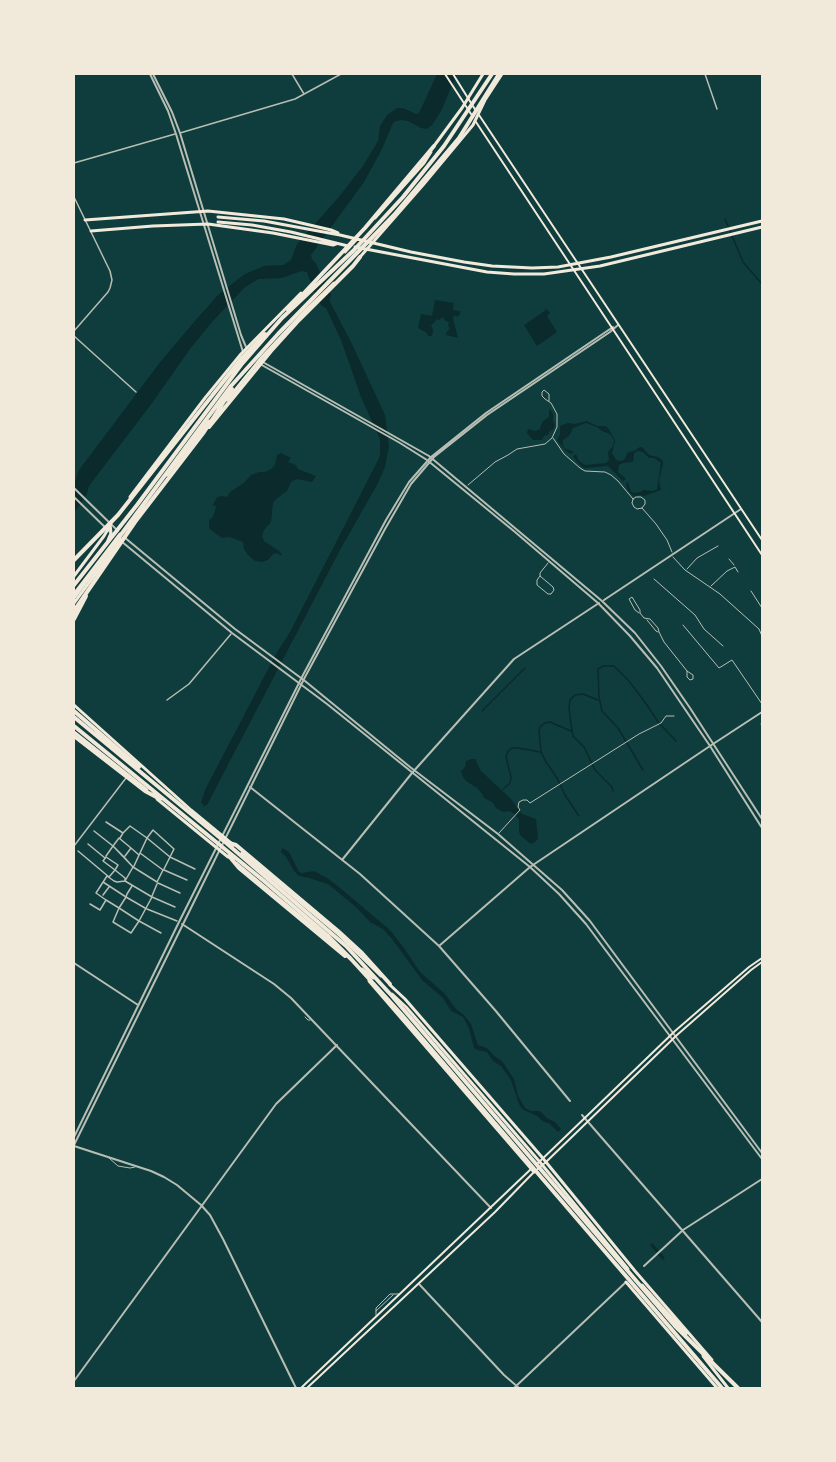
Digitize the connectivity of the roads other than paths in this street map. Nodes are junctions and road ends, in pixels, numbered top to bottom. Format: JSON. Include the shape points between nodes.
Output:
{"nodes":[{"id":1,"x":152,"y":74,"type":"edge"},
{"id":2,"x":292,"y":74,"type":"edge"},
{"id":3,"x":341,"y":74,"type":"edge"},
{"id":4,"x":445,"y":74,"type":"edge"},
{"id":5,"x":453,"y":74,"type":"edge"},
{"id":6,"x":483,"y":74,"type":"edge"},
{"id":7,"x":492,"y":74,"type":"edge"},
{"id":8,"x":501,"y":74,"type":"edge"},
{"id":9,"x":705,"y":74,"type":"edge"},
{"id":10,"x":304,"y":94,"type":"junction"},
{"id":11,"x":469,"y":98,"type":"junction"},
{"id":12,"x":465,"y":104,"type":"junction"},
{"id":13,"x":717,"y":109,"type":"dead end"},
{"id":14,"x":479,"y":115,"type":"junction"},
{"id":15,"x":475,"y":121,"type":"junction"},
{"id":16,"x":178,"y":133,"type":"junction"},
{"id":17,"x":434,"y":146,"type":"junction"},
{"id":18,"x":74,"y":164,"type":"edge"},
{"id":19,"x":74,"y":197,"type":"edge"},
{"id":20,"x":202,"y":211,"type":"junction"},
{"id":21,"x":85,"y":220,"type":"junction"},
{"id":22,"x":762,"y":221,"type":"edge"},
{"id":23,"x":206,"y":225,"type":"junction"},
{"id":24,"x":762,"y":227,"type":"edge"},
{"id":25,"x":90,"y":231,"type":"junction"},
{"id":26,"x":340,"y":235,"type":"junction"},
{"id":27,"x":357,"y":239,"type":"junction"},
{"id":28,"x":338,"y":243,"type":"junction"},
{"id":29,"x":371,"y":243,"type":"junction"},
{"id":30,"x":351,"y":246,"type":"junction"},
{"id":31,"x":367,"y":250,"type":"junction"},
{"id":32,"x":360,"y":257,"type":"joint"},
{"id":33,"x":570,"y":264,"type":"junction"},
{"id":34,"x":577,"y":264,"type":"junction"},
{"id":35,"x":581,"y":269,"type":"junction"},
{"id":36,"x":574,"y":270,"type":"junction"},
{"id":37,"x":333,"y":284,"type":"junction"},
{"id":38,"x":233,"y":314,"type":"junction"},
{"id":39,"x":282,"y":318,"type":"junction"},
{"id":40,"x":618,"y":325,"type":"junction"},
{"id":41,"x":275,"y":326,"type":"junction"},
{"id":42,"x":612,"y":329,"type":"junction"},
{"id":43,"x":74,"y":331,"type":"edge"},
{"id":44,"x":74,"y":336,"type":"edge"},
{"id":45,"x":247,"y":348,"type":"junction"},
{"id":46,"x":243,"y":352,"type":"junction"},
{"id":47,"x":259,"y":361,"type":"junction"},
{"id":48,"x":238,"y":378,"type":"junction"},
{"id":49,"x":136,"y":392,"type":"dead end"},
{"id":50,"x":549,"y":401,"type":"dead end"},
{"id":51,"x":204,"y":432,"type":"junction"},
{"id":52,"x":552,"y":438,"type":"junction"},
{"id":53,"x":432,"y":458,"type":"junction"},
{"id":54,"x":428,"y":461,"type":"junction"},
{"id":55,"x":466,"y":486,"type":"junction"},
{"id":56,"x":74,"y":488,"type":"edge"},
{"id":57,"x":74,"y":497,"type":"edge"},
{"id":58,"x":633,"y":499,"type":"junction"},
{"id":59,"x":642,"y":508,"type":"junction"},
{"id":60,"x":742,"y":508,"type":"junction"},
{"id":61,"x":734,"y":512,"type":"junction"},
{"id":62,"x":135,"y":522,"type":"junction"},
{"id":63,"x":110,"y":524,"type":"junction"},
{"id":64,"x":109,"y":532,"type":"junction"},
{"id":65,"x":120,"y":533,"type":"junction"},
{"id":66,"x":116,"y":538,"type":"junction"},
{"id":67,"x":762,"y":540,"type":"edge"},
{"id":68,"x":120,"y":541,"type":"junction"},
{"id":69,"x":718,"y":546,"type":"dead end"},
{"id":70,"x":762,"y":555,"type":"edge"},
{"id":71,"x":673,"y":556,"type":"junction"},
{"id":72,"x":729,"y":559,"type":"dead end"},
{"id":73,"x":74,"y":560,"type":"edge"},
{"id":74,"x":102,"y":561,"type":"junction"},
{"id":75,"x":550,"y":562,"type":"junction"},
{"id":76,"x":735,"y":567,"type":"junction"},
{"id":77,"x":685,"y":570,"type":"junction"},
{"id":78,"x":738,"y":572,"type":"dead end"},
{"id":79,"x":74,"y":576,"type":"edge"},
{"id":80,"x":540,"y":576,"type":"junction"},
{"id":81,"x":86,"y":577,"type":"junction"},
{"id":82,"x":654,"y":579,"type":"dead end"},
{"id":83,"x":94,"y":582,"type":"junction"},
{"id":84,"x":74,"y":585,"type":"edge"},
{"id":85,"x":710,"y":588,"type":"junction"},
{"id":86,"x":751,"y":591,"type":"dead end"},
{"id":87,"x":74,"y":595,"type":"edge"},
{"id":88,"x":602,"y":601,"type":"junction"},
{"id":89,"x":74,"y":603,"type":"edge"},
{"id":90,"x":598,"y":603,"type":"junction"},
{"id":91,"x":762,"y":608,"type":"edge"},
{"id":92,"x":74,"y":611,"type":"edge"},
{"id":93,"x":639,"y":613,"type":"dead end"},
{"id":94,"x":74,"y":619,"type":"edge"},
{"id":95,"x":683,"y":625,"type":"dead end"},
{"id":96,"x":232,"y":633,"type":"junction"},
{"id":97,"x":762,"y":636,"type":"edge"},
{"id":98,"x":723,"y":646,"type":"dead end"},
{"id":99,"x":687,"y":671,"type":"dead end"},
{"id":100,"x":302,"y":679,"type":"junction"},
{"id":101,"x":300,"y":683,"type":"junction"},
{"id":102,"x":168,"y":700,"type":"dead end"},
{"id":103,"x":762,"y":704,"type":"edge"},
{"id":104,"x":74,"y":705,"type":"edge"},
{"id":105,"x":762,"y":712,"type":"edge"},
{"id":106,"x":74,"y":713,"type":"edge"},
{"id":107,"x":674,"y":716,"type":"dead end"},
{"id":108,"x":762,"y":722,"type":"edge"},
{"id":109,"x":74,"y":726,"type":"edge"},
{"id":110,"x":762,"y":726,"type":"edge"},
{"id":111,"x":74,"y":734,"type":"edge"},
{"id":112,"x":714,"y":744,"type":"junction"},
{"id":113,"x":710,"y":746,"type":"junction"},
{"id":114,"x":413,"y":772,"type":"junction"},
{"id":115,"x":128,"y":775,"type":"junction"},
{"id":116,"x":249,"y":786,"type":"junction"},
{"id":117,"x":173,"y":807,"type":"junction"},
{"id":118,"x":762,"y":819,"type":"edge"},
{"id":119,"x":106,"y":822,"type":"dead end"},
{"id":120,"x":762,"y":828,"type":"edge"},
{"id":121,"x":94,"y":831,"type":"dead end"},
{"id":122,"x":123,"y":833,"type":"junction"},
{"id":123,"x":498,"y":834,"type":"junction"},
{"id":124,"x":119,"y":838,"type":"junction"},
{"id":125,"x":147,"y":838,"type":"junction"},
{"id":126,"x":224,"y":838,"type":"junction"},
{"id":127,"x":495,"y":839,"type":"junction"},
{"id":128,"x":88,"y":844,"type":"dead end"},
{"id":129,"x":74,"y":846,"type":"edge"},
{"id":130,"x":113,"y":846,"type":"junction"},
{"id":131,"x":131,"y":848,"type":"junction"},
{"id":132,"x":218,"y":849,"type":"junction"},
{"id":133,"x":225,"y":850,"type":"junction"},
{"id":134,"x":78,"y":851,"type":"dead end"},
{"id":135,"x":140,"y":853,"type":"junction"},
{"id":136,"x":106,"y":857,"type":"junction"},
{"id":137,"x":124,"y":857,"type":"junction"},
{"id":138,"x":170,"y":857,"type":"junction"},
{"id":139,"x":342,"y":860,"type":"junction"},
{"id":140,"x":534,"y":864,"type":"junction"},
{"id":141,"x":133,"y":867,"type":"junction"},
{"id":142,"x":530,"y":867,"type":"junction"},
{"id":143,"x":195,"y":869,"type":"dead end"},
{"id":144,"x":115,"y":870,"type":"junction"},
{"id":145,"x":163,"y":870,"type":"junction"},
{"id":146,"x":109,"y":877,"type":"junction"},
{"id":147,"x":125,"y":880,"type":"junction"},
{"id":148,"x":187,"y":880,"type":"dead end"},
{"id":149,"x":102,"y":882,"type":"junction"},
{"id":150,"x":157,"y":882,"type":"junction"},
{"id":151,"x":132,"y":885,"type":"junction"},
{"id":152,"x":109,"y":886,"type":"junction"},
{"id":153,"x":180,"y":893,"type":"dead end"},
{"id":154,"x":102,"y":897,"type":"junction"},
{"id":155,"x":126,"y":897,"type":"junction"},
{"id":156,"x":152,"y":897,"type":"junction"},
{"id":157,"x":106,"y":900,"type":"junction"},
{"id":158,"x":90,"y":904,"type":"dead end"},
{"id":159,"x":175,"y":907,"type":"dead end"},
{"id":160,"x":119,"y":908,"type":"junction"},
{"id":161,"x":146,"y":908,"type":"junction"},
{"id":162,"x":473,"y":910,"type":"dead end"},
{"id":163,"x":476,"y":914,"type":"junction"},
{"id":164,"x":139,"y":921,"type":"junction"},
{"id":165,"x":179,"y":922,"type":"junction"},
{"id":166,"x":160,"y":933,"type":"dead end"},
{"id":167,"x":439,"y":946,"type":"junction"},
{"id":168,"x":345,"y":956,"type":"junction"},
{"id":169,"x":762,"y":960,"type":"edge"},
{"id":170,"x":74,"y":963,"type":"edge"},
{"id":171,"x":353,"y":964,"type":"junction"},
{"id":172,"x":390,"y":984,"type":"junction"},
{"id":173,"x":140,"y":1006,"type":"junction"},
{"id":174,"x":304,"y":1017,"type":"dead end"},
{"id":175,"x":312,"y":1020,"type":"junction"},
{"id":176,"x":673,"y":1032,"type":"junction"},
{"id":177,"x":669,"y":1036,"type":"junction"},
{"id":178,"x":674,"y":1038,"type":"junction"},
{"id":179,"x":337,"y":1045,"type":"junction"},
{"id":180,"x":476,"y":1088,"type":"junction"},
{"id":181,"x":570,"y":1101,"type":"dead end"},
{"id":182,"x":480,"y":1110,"type":"junction"},
{"id":183,"x":585,"y":1118,"type":"junction"},
{"id":184,"x":74,"y":1137,"type":"edge"},
{"id":185,"x":74,"y":1145,"type":"edge"},
{"id":186,"x":762,"y":1154,"type":"edge"},
{"id":187,"x":762,"y":1159,"type":"edge"},
{"id":188,"x":541,"y":1160,"type":"junction"},
{"id":189,"x":544,"y":1164,"type":"junction"},
{"id":190,"x":532,"y":1171,"type":"junction"},
{"id":191,"x":762,"y":1179,"type":"edge"},
{"id":192,"x":201,"y":1205,"type":"junction"},
{"id":193,"x":491,"y":1208,"type":"junction"},
{"id":194,"x":495,"y":1213,"type":"junction"},
{"id":195,"x":683,"y":1230,"type":"junction"},
{"id":196,"x":644,"y":1266,"type":"joint"},
{"id":197,"x":635,"y":1274,"type":"junction"},
{"id":198,"x":415,"y":1280,"type":"junction"},
{"id":199,"x":626,"y":1282,"type":"junction"},
{"id":200,"x":419,"y":1284,"type":"junction"},
{"id":201,"x":401,"y":1294,"type":"junction"},
{"id":202,"x":375,"y":1318,"type":"junction"},
{"id":203,"x":762,"y":1322,"type":"edge"},
{"id":204,"x":74,"y":1381,"type":"edge"},
{"id":205,"x":517,"y":1388,"type":"edge"},
{"id":206,"x":296,"y":1389,"type":"edge"},
{"id":207,"x":302,"y":1389,"type":"edge"},
{"id":208,"x":307,"y":1389,"type":"edge"},
{"id":209,"x":717,"y":1389,"type":"edge"},
{"id":210,"x":722,"y":1389,"type":"edge"},
{"id":211,"x":728,"y":1389,"type":"edge"},
{"id":212,"x":737,"y":1389,"type":"edge"}],
"edges":[{"from":1,"to":16,"type":"street"},
{"from":2,"to":10,"type":"street"},
{"from":3,"to":10,"type":"street"},
{"from":4,"to":12,"type":"main road"},
{"from":5,"to":11,"type":"main road"},
{"from":6,"to":11,"type":"main road"},
{"from":7,"to":39,"type":"highway","via":[[444,146],[403,197]]},
{"from":8,"to":14,"type":"main road"},
{"from":8,"to":48,"type":"highway","via":[[459,138],[417,189]]},
{"from":9,"to":13,"type":"street"},
{"from":10,"to":16,"type":"street"},
{"from":11,"to":12,"type":"main road"},
{"from":11,"to":14,"type":"main road"},
{"from":12,"to":15,"type":"main road"},
{"from":12,"to":17,"type":"main road"},
{"from":14,"to":15,"type":"main road"},
{"from":14,"to":34,"type":"main road"},
{"from":15,"to":29,"type":"main road"},
{"from":15,"to":33,"type":"main road"},
{"from":16,"to":18,"type":"street"},
{"from":16,"to":20,"type":"street"},
{"from":17,"to":27,"type":"main road","via":[[424,163]]},
{"from":17,"to":39,"type":"highway"},
{"from":19,"to":21,"type":"street"},
{"from":20,"to":21,"type":"main road"},
{"from":20,"to":23,"type":"street"},
{"from":20,"to":26,"type":"main road","via":[[284,219]]},
{"from":21,"to":25,"type":"street"},
{"from":22,"to":34,"type":"main road"},
{"from":23,"to":25,"type":"main road"},
{"from":23,"to":28,"type":"main road"},
{"from":23,"to":38,"type":"street"},
{"from":24,"to":35,"type":"main road"},
{"from":25,"to":43,"type":"street","via":[[110,271],[112,284]]},
{"from":26,"to":27,"type":"main road"},
{"from":26,"to":28,"type":"main road","via":[[264,221],[218,219]]},
{"from":27,"to":29,"type":"main road"},
{"from":27,"to":30,"type":"main road"},
{"from":28,"to":30,"type":"main road"},
{"from":29,"to":31,"type":"main road"},
{"from":29,"to":33,"type":"main road","via":[[492,266],[532,268]]},
{"from":30,"to":31,"type":"main road"},
{"from":30,"to":45,"type":"main road"},
{"from":31,"to":32,"type":"main road"},
{"from":31,"to":36,"type":"main road","via":[[487,272]]},
{"from":32,"to":37,"type":"highway"},
{"from":33,"to":34,"type":"main road"},
{"from":33,"to":36,"type":"main road"},
{"from":34,"to":35,"type":"main road"},
{"from":35,"to":36,"type":"main road"},
{"from":35,"to":40,"type":"main road"},
{"from":36,"to":42,"type":"main road"},
{"from":37,"to":47,"type":"main road"},
{"from":37,"to":51,"type":"highway"},
{"from":38,"to":45,"type":"street"},
{"from":38,"to":46,"type":"street"},
{"from":39,"to":41,"type":"highway"},
{"from":40,"to":42,"type":"street"},
{"from":40,"to":60,"type":"main road"},
{"from":41,"to":73,"type":"highway","via":[[241,359],[118,515]]},
{"from":41,"to":84,"type":"highway","via":[[221,390]]},
{"from":42,"to":53,"type":"street","via":[[486,413]]},
{"from":42,"to":61,"type":"main road"},
{"from":44,"to":49,"type":"street"},
{"from":45,"to":46,"type":"main road"},
{"from":45,"to":47,"type":"street"},
{"from":46,"to":47,"type":"street"},
{"from":46,"to":63,"type":"main road"},
{"from":47,"to":53,"type":"street"},
{"from":47,"to":54,"type":"street"},
{"from":47,"to":65,"type":"main road"},
{"from":48,"to":51,"type":"highway"},
{"from":48,"to":74,"type":"highway"},
{"from":50,"to":52,"type":"lane","via":[[558,422]]},
{"from":51,"to":62,"type":"highway"},
{"from":52,"to":55,"type":"lane","via":[[545,444],[506,455]]},
{"from":52,"to":58,"type":"lane","via":[[580,468],[611,475]]},
{"from":53,"to":54,"type":"street"},
{"from":53,"to":55,"type":"street"},
{"from":54,"to":75,"type":"street"},
{"from":54,"to":100,"type":"street","via":[[395,504]]},
{"from":55,"to":88,"type":"street"},
{"from":56,"to":63,"type":"street"},
{"from":57,"to":64,"type":"street"},
{"from":58,"to":59,"type":"lane","via":[[634,507]]},
{"from":58,"to":59,"type":"lane","via":[[645,500]]},
{"from":59,"to":71,"type":"lane","via":[[668,540]]},
{"from":60,"to":61,"type":"street"},
{"from":60,"to":67,"type":"main road"},
{"from":61,"to":70,"type":"main road"},
{"from":61,"to":71,"type":"street"},
{"from":62,"to":74,"type":"highway"},
{"from":62,"to":83,"type":"highway"},
{"from":63,"to":64,"type":"main road"},
{"from":63,"to":65,"type":"street"},
{"from":64,"to":66,"type":"street"},
{"from":64,"to":79,"type":"main road"},
{"from":64,"to":81,"type":"main road","via":[[89,564]]},
{"from":65,"to":66,"type":"main road"},
{"from":65,"to":68,"type":"main road"},
{"from":65,"to":100,"type":"street"},
{"from":66,"to":68,"type":"street"},
{"from":66,"to":81,"type":"main road"},
{"from":68,"to":89,"type":"main road"},
{"from":68,"to":96,"type":"street"},
{"from":69,"to":77,"type":"lane"},
{"from":71,"to":77,"type":"lane"},
{"from":71,"to":88,"type":"street"},
{"from":72,"to":76,"type":"lane"},
{"from":74,"to":87,"type":"highway"},
{"from":75,"to":80,"type":"lane"},
{"from":75,"to":90,"type":"street"},
{"from":76,"to":78,"type":"lane"},
{"from":76,"to":85,"type":"lane"},
{"from":77,"to":85,"type":"lane"},
{"from":80,"to":80,"type":"lane","via":[[554,587],[551,594],[537,585]]},
{"from":81,"to":87,"type":"main road"},
{"from":82,"to":98,"type":"lane"},
{"from":83,"to":92,"type":"highway"},
{"from":83,"to":94,"type":"highway"},
{"from":85,"to":97,"type":"lane","via":[[759,629]]},
{"from":86,"to":91,"type":"lane"},
{"from":88,"to":90,"type":"street"},
{"from":88,"to":112,"type":"street","via":[[661,666]]},
{"from":90,"to":113,"type":"street","via":[[657,668]]},
{"from":90,"to":114,"type":"street","via":[[514,659]]},
{"from":93,"to":99,"type":"lane","via":[[629,599],[632,597],[640,614],[658,628]]},
{"from":95,"to":103,"type":"lane","via":[[720,668],[732,660]]},
{"from":96,"to":101,"type":"street"},
{"from":96,"to":102,"type":"street","via":[[189,684]]},
{"from":100,"to":101,"type":"street"},
{"from":100,"to":114,"type":"street"},
{"from":101,"to":114,"type":"street"},
{"from":101,"to":116,"type":"street"},
{"from":104,"to":126,"type":"main road"},
{"from":105,"to":112,"type":"street"},
{"from":106,"to":126,"type":"highway","via":[[175,802]]},
{"from":107,"to":123,"type":"lane","via":[[666,716],[530,802],[519,802],[520,810]]},
{"from":108,"to":110,"type":"lane"},
{"from":109,"to":117,"type":"highway"},
{"from":111,"to":115,"type":"main road"},
{"from":111,"to":117,"type":"highway","via":[[145,791]]},
{"from":112,"to":113,"type":"street"},
{"from":112,"to":118,"type":"street"},
{"from":113,"to":120,"type":"street"},
{"from":113,"to":140,"type":"street"},
{"from":114,"to":123,"type":"street"},
{"from":114,"to":127,"type":"street"},
{"from":114,"to":139,"type":"street"},
{"from":115,"to":129,"type":"street"},
{"from":115,"to":132,"type":"main road"},
{"from":116,"to":126,"type":"street"},
{"from":116,"to":139,"type":"street"},
{"from":117,"to":133,"type":"highway"},
{"from":119,"to":122,"type":"street"},
{"from":121,"to":130,"type":"street"},
{"from":122,"to":124,"type":"street"},
{"from":122,"to":125,"type":"street","via":[[130,826]]},
{"from":123,"to":127,"type":"lane"},
{"from":123,"to":140,"type":"street"},
{"from":124,"to":130,"type":"street"},
{"from":124,"to":131,"type":"street"},
{"from":125,"to":135,"type":"street"},
{"from":125,"to":138,"type":"street"},
{"from":125,"to":138,"type":"street","via":[[153,830],[174,849]]},
{"from":126,"to":132,"type":"street"},
{"from":126,"to":172,"type":"main road","via":[[337,933]]},
{"from":126,"to":172,"type":"highway","via":[[362,953]]},
{"from":126,"to":212,"type":"highway","via":[[374,975],[675,1326]]},
{"from":127,"to":142,"type":"street"},
{"from":128,"to":136,"type":"street"},
{"from":130,"to":136,"type":"street"},
{"from":130,"to":137,"type":"street"},
{"from":131,"to":135,"type":"street"},
{"from":131,"to":137,"type":"street"},
{"from":132,"to":165,"type":"street"},
{"from":132,"to":168,"type":"main road"},
{"from":133,"to":168,"type":"highway","via":[[238,868]]},
{"from":133,"to":210,"type":"highway","via":[[351,958]]},
{"from":134,"to":146,"type":"street"},
{"from":135,"to":141,"type":"street"},
{"from":135,"to":145,"type":"street"},
{"from":136,"to":144,"type":"street","via":[[103,861]]},
{"from":136,"to":144,"type":"street","via":[[118,865]]},
{"from":137,"to":141,"type":"street"},
{"from":138,"to":143,"type":"street"},
{"from":138,"to":145,"type":"street"},
{"from":139,"to":167,"type":"street"},
{"from":140,"to":142,"type":"street"},
{"from":140,"to":176,"type":"street","via":[[590,921]]},
{"from":141,"to":147,"type":"street"},
{"from":141,"to":150,"type":"street"},
{"from":142,"to":163,"type":"street"},
{"from":142,"to":177,"type":"street","via":[[586,924]]},
{"from":144,"to":146,"type":"street"},
{"from":144,"to":147,"type":"street"},
{"from":145,"to":148,"type":"street"},
{"from":145,"to":150,"type":"street"},
{"from":146,"to":147,"type":"street","via":[[117,882]]},
{"from":146,"to":149,"type":"street"},
{"from":147,"to":151,"type":"street"},
{"from":149,"to":152,"type":"street"},
{"from":149,"to":154,"type":"street","via":[[96,893]]},
{"from":150,"to":153,"type":"street"},
{"from":150,"to":156,"type":"street"},
{"from":151,"to":155,"type":"street"},
{"from":151,"to":156,"type":"street"},
{"from":152,"to":154,"type":"street"},
{"from":152,"to":155,"type":"street"},
{"from":154,"to":157,"type":"street"},
{"from":155,"to":160,"type":"street"},
{"from":155,"to":161,"type":"street"},
{"from":156,"to":159,"type":"street"},
{"from":156,"to":161,"type":"street"},
{"from":157,"to":158,"type":"street","via":[[100,910]]},
{"from":157,"to":160,"type":"street"},
{"from":160,"to":164,"type":"street"},
{"from":160,"to":164,"type":"street","via":[[113,922],[131,933]]},
{"from":161,"to":164,"type":"street"},
{"from":161,"to":165,"type":"street"},
{"from":162,"to":163,"type":"street"},
{"from":163,"to":167,"type":"street"},
{"from":164,"to":166,"type":"street"},
{"from":165,"to":173,"type":"street"},
{"from":165,"to":175,"type":"street","via":[[274,984]]},
{"from":167,"to":181,"type":"street"},
{"from":168,"to":171,"type":"main road"},
{"from":169,"to":176,"type":"main road"},
{"from":169,"to":178,"type":"main road"},
{"from":170,"to":173,"type":"street"},
{"from":171,"to":180,"type":"main road","via":[[406,1007]]},
{"from":171,"to":182,"type":"main road"},
{"from":172,"to":188,"type":"main road"},
{"from":173,"to":184,"type":"street"},
{"from":173,"to":185,"type":"street"},
{"from":174,"to":175,"type":"lane"},
{"from":175,"to":179,"type":"street"},
{"from":176,"to":177,"type":"main road"},
{"from":176,"to":178,"type":"street"},
{"from":177,"to":178,"type":"street"},
{"from":177,"to":183,"type":"main road"},
{"from":178,"to":183,"type":"main road"},
{"from":178,"to":186,"type":"street"},
{"from":178,"to":187,"type":"street"},
{"from":179,"to":192,"type":"street","via":[[276,1104]]},
{"from":179,"to":193,"type":"street"},
{"from":180,"to":182,"type":"main road"},
{"from":180,"to":188,"type":"main road"},
{"from":182,"to":190,"type":"main road"},
{"from":183,"to":188,"type":"main road"},
{"from":183,"to":189,"type":"main road"},
{"from":183,"to":195,"type":"street"},
{"from":185,"to":192,"type":"street","via":[[164,1177]]},
{"from":188,"to":189,"type":"main road"},
{"from":188,"to":190,"type":"main road"},
{"from":189,"to":190,"type":"main road"},
{"from":189,"to":197,"type":"main road"},
{"from":190,"to":193,"type":"main road"},
{"from":190,"to":194,"type":"main road"},
{"from":191,"to":195,"type":"street"},
{"from":192,"to":204,"type":"street"},
{"from":192,"to":206,"type":"street","via":[[224,1239]]},
{"from":193,"to":194,"type":"street"},
{"from":193,"to":198,"type":"main road"},
{"from":194,"to":200,"type":"main road"},
{"from":195,"to":196,"type":"street"},
{"from":195,"to":203,"type":"street"},
{"from":196,"to":197,"type":"street"},
{"from":197,"to":199,"type":"street"},
{"from":197,"to":211,"type":"main road"},
{"from":197,"to":212,"type":"main road"},
{"from":198,"to":200,"type":"street"},
{"from":198,"to":201,"type":"main road"},
{"from":199,"to":205,"type":"street"},
{"from":199,"to":209,"type":"main road"},
{"from":200,"to":205,"type":"street"},
{"from":200,"to":208,"type":"main road"},
{"from":201,"to":202,"type":"main road"},
{"from":201,"to":202,"type":"lane","via":[[395,1294],[376,1312]]},
{"from":202,"to":207,"type":"main road"}]}
